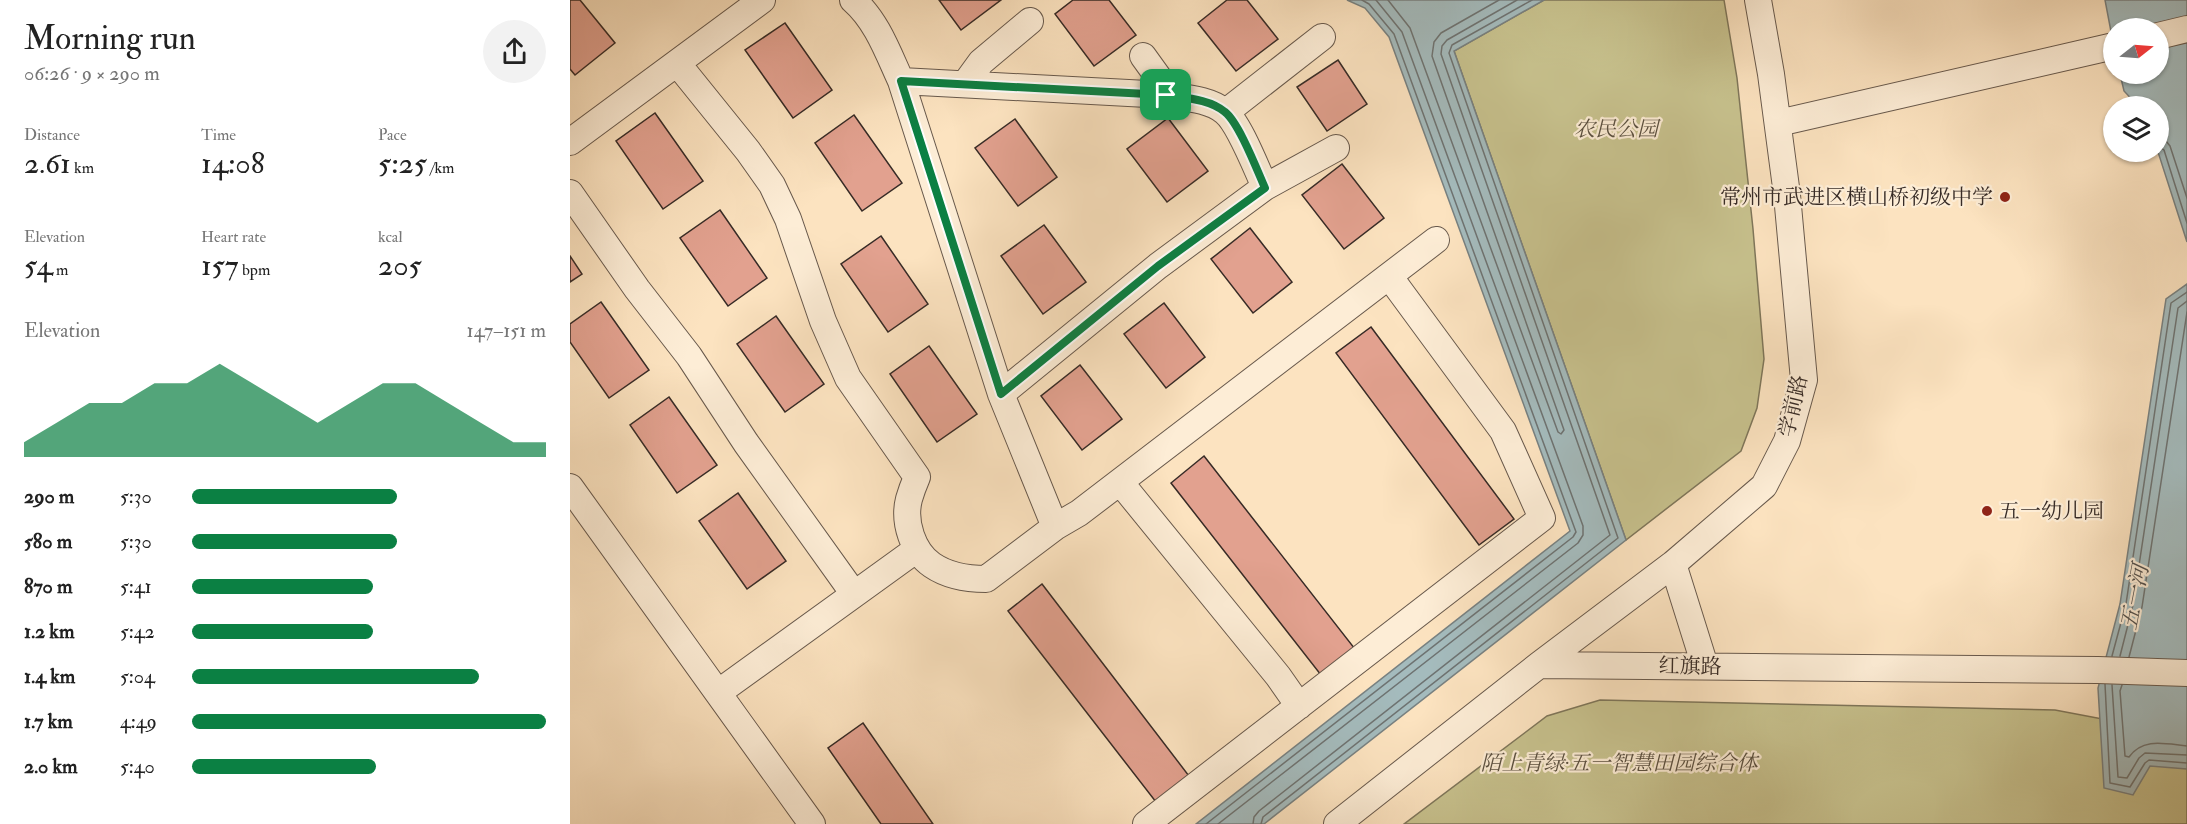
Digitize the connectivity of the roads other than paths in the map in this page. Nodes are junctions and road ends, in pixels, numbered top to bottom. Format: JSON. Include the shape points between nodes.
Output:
{"nodes":[{"id":1,"x":762,"y":0,"type":"edge"},
{"id":2,"x":853,"y":0,"type":"edge"},
{"id":3,"x":1758,"y":0,"type":"edge"},
{"id":4,"x":1030,"y":21,"type":"dead end"},
{"id":5,"x":2187,"y":29,"type":"edge"},
{"id":6,"x":2169,"y":33,"type":"edge"},
{"id":7,"x":1322,"y":37,"type":"dead end"},
{"id":8,"x":2103,"y":49,"type":"edge"},
{"id":9,"x":1143,"y":56,"type":"dead end"},
{"id":10,"x":677,"y":63,"type":"junction"},
{"id":11,"x":901,"y":81,"type":"junction"},
{"id":12,"x":965,"y":84,"type":"junction"},
{"id":13,"x":1166,"y":95,"type":"junction"},
{"id":14,"x":1226,"y":112,"type":"junction"},
{"id":15,"x":1778,"y":123,"type":"junction"},
{"id":16,"x":570,"y":142,"type":"edge"},
{"id":17,"x":1336,"y":148,"type":"dead end"},
{"id":18,"x":1265,"y":188,"type":"junction"},
{"id":19,"x":570,"y":193,"type":"edge"},
{"id":20,"x":1436,"y":240,"type":"dead end"},
{"id":21,"x":1389,"y":276,"type":"junction"},
{"id":22,"x":1001,"y":394,"type":"junction"},
{"id":23,"x":1120,"y":482,"type":"junction"},
{"id":24,"x":571,"y":490,"type":"edge"},
{"id":25,"x":1055,"y":527,"type":"junction"},
{"id":26,"x":917,"y":549,"type":"junction"},
{"id":27,"x":1673,"y":564,"type":"junction"},
{"id":28,"x":854,"y":594,"type":"junction"},
{"id":29,"x":1539,"y":665,"type":"junction"},
{"id":30,"x":1705,"y":666,"type":"junction"},
{"id":31,"x":2187,"y":673,"type":"edge"},
{"id":32,"x":719,"y":692,"type":"junction"},
{"id":33,"x":1299,"y":706,"type":"junction"},
{"id":34,"x":812,"y":824,"type":"edge"},
{"id":35,"x":1146,"y":824,"type":"edge"},
{"id":36,"x":1337,"y":824,"type":"edge"}],
"edges":[{"from":1,"to":10,"type":"street"},
{"from":2,"to":11,"type":"street","via":[[871,20]]},
{"from":3,"to":15,"type":"street","name":"学前路"},
{"from":4,"to":12,"type":"street","via":[[981,62]]},
{"from":5,"to":6,"type":"street"},
{"from":7,"to":14,"type":"street"},
{"from":8,"to":15,"type":"street"},
{"from":9,"to":13,"type":"street"},
{"from":10,"to":16,"type":"street"},
{"from":10,"to":26,"type":"street","via":[[772,185],[848,378],[917,477],[908,500],[907,519]]},
{"from":11,"to":12,"type":"street"},
{"from":11,"to":22,"type":"street"},
{"from":12,"to":13,"type":"street"},
{"from":13,"to":14,"type":"street","via":[[1203,102]]},
{"from":14,"to":18,"type":"street"},
{"from":15,"to":27,"type":"street","name":"学前路","via":[[1804,380],[1787,441],[1764,486]]},
{"from":17,"to":18,"type":"street"},
{"from":18,"to":22,"type":"street","via":[[1158,266]]},
{"from":19,"to":28,"type":"street"},
{"from":20,"to":21,"type":"street"},
{"from":21,"to":23,"type":"street"},
{"from":21,"to":33,"type":"street","via":[[1503,431],[1542,518]]},
{"from":22,"to":25,"type":"street"},
{"from":23,"to":25,"type":"street"},
{"from":23,"to":33,"type":"street"},
{"from":24,"to":32,"type":"street"},
{"from":25,"to":26,"type":"street","via":[[986,579],[952,574],[932,565]]},
{"from":26,"to":28,"type":"street"},
{"from":27,"to":29,"type":"street","name":"学前路"},
{"from":27,"to":30,"type":"street"},
{"from":28,"to":32,"type":"street"},
{"from":29,"to":30,"type":"street","name":"红旗路"},
{"from":29,"to":36,"type":"street"},
{"from":30,"to":31,"type":"street","name":"红旗路"},
{"from":32,"to":34,"type":"street"},
{"from":33,"to":35,"type":"street"}]}
